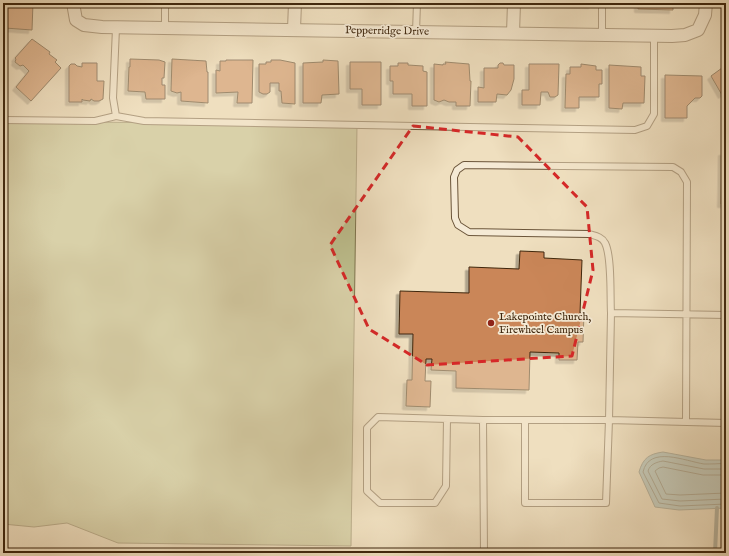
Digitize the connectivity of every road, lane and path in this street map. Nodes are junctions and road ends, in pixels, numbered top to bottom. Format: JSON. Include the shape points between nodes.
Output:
{"nodes":[{"id":1,"x":73,"y":3,"type":"edge"},
{"id":2,"x":166,"y":3,"type":"edge"},
{"id":3,"x":295,"y":3,"type":"edge"},
{"id":4,"x":417,"y":3,"type":"edge"},
{"id":5,"x":514,"y":3,"type":"edge"},
{"id":6,"x":602,"y":3,"type":"edge"},
{"id":7,"x":706,"y":3,"type":"edge"},
{"id":8,"x":116,"y":28,"type":"junction"},
{"id":9,"x":165,"y":28,"type":"junction"},
{"id":10,"x":294,"y":29,"type":"junction"},
{"id":11,"x":416,"y":32,"type":"junction"},
{"id":12,"x":513,"y":33,"type":"junction"},
{"id":13,"x":602,"y":35,"type":"junction"},
{"id":14,"x":654,"y":35,"type":"junction"},
{"id":15,"x":116,"y":116,"type":"junction"},
{"id":16,"x":3,"y":120,"type":"edge"},
{"id":17,"x":610,"y":313,"type":"junction"},
{"id":18,"x":686,"y":314,"type":"junction"},
{"id":19,"x":726,"y":315,"type":"edge"},
{"id":20,"x":447,"y":419,"type":"junction"},
{"id":21,"x":483,"y":420,"type":"junction"},
{"id":22,"x":525,"y":420,"type":"junction"},
{"id":23,"x":609,"y":420,"type":"junction"},
{"id":24,"x":686,"y":422,"type":"junction"},
{"id":25,"x":726,"y":423,"type":"edge"},
{"id":26,"x":484,"y":553,"type":"edge"}],
"edges":[{"from":1,"to":8,"type":"street","name":"Pepperridge Drive","via":[[76,20],[84,25]]},
{"from":2,"to":9,"type":"lane"},
{"from":3,"to":10,"type":"street"},
{"from":4,"to":11,"type":"lane"},
{"from":5,"to":12,"type":"street"},
{"from":6,"to":13,"type":"lane"},
{"from":7,"to":14,"type":"street","name":"Pepperridge Drive","via":[[705,15],[698,30],[685,35]]},
{"from":8,"to":9,"type":"street","name":"Pepperridge Drive"},
{"from":8,"to":15,"type":"lane","via":[[112,98]]},
{"from":9,"to":10,"type":"street","name":"Pepperridge Drive"},
{"from":10,"to":11,"type":"street","name":"Pepperridge Drive"},
{"from":11,"to":12,"type":"street","name":"Pepperridge Drive"},
{"from":12,"to":13,"type":"street","name":"Pepperridge Drive"},
{"from":13,"to":14,"type":"street","name":"Pepperridge Drive"},
{"from":14,"to":15,"type":"lane","via":[[654,114],[647,126],[635,130],[144,121]]},
{"from":15,"to":16,"type":"lane","via":[[95,121]]},
{"from":17,"to":18,"type":"lane"},
{"from":17,"to":18,"type":"lane","via":[[608,252],[604,242],[589,234],[469,232],[458,225],[455,218],[454,177],[457,170],[464,165],[673,167],[681,172],[687,182]]},
{"from":17,"to":23,"type":"lane"},
{"from":18,"to":19,"type":"lane"},
{"from":18,"to":24,"type":"lane"},
{"from":20,"to":20,"type":"lane","via":[[378,417],[368,428],[367,490],[380,503],[436,503],[446,486]]},
{"from":20,"to":21,"type":"lane"},
{"from":21,"to":22,"type":"lane"},
{"from":21,"to":26,"type":"lane"},
{"from":22,"to":23,"type":"lane"},
{"from":22,"to":23,"type":"lane","via":[[525,503],[606,503]]},
{"from":23,"to":24,"type":"lane"},
{"from":24,"to":25,"type":"lane"}]}
